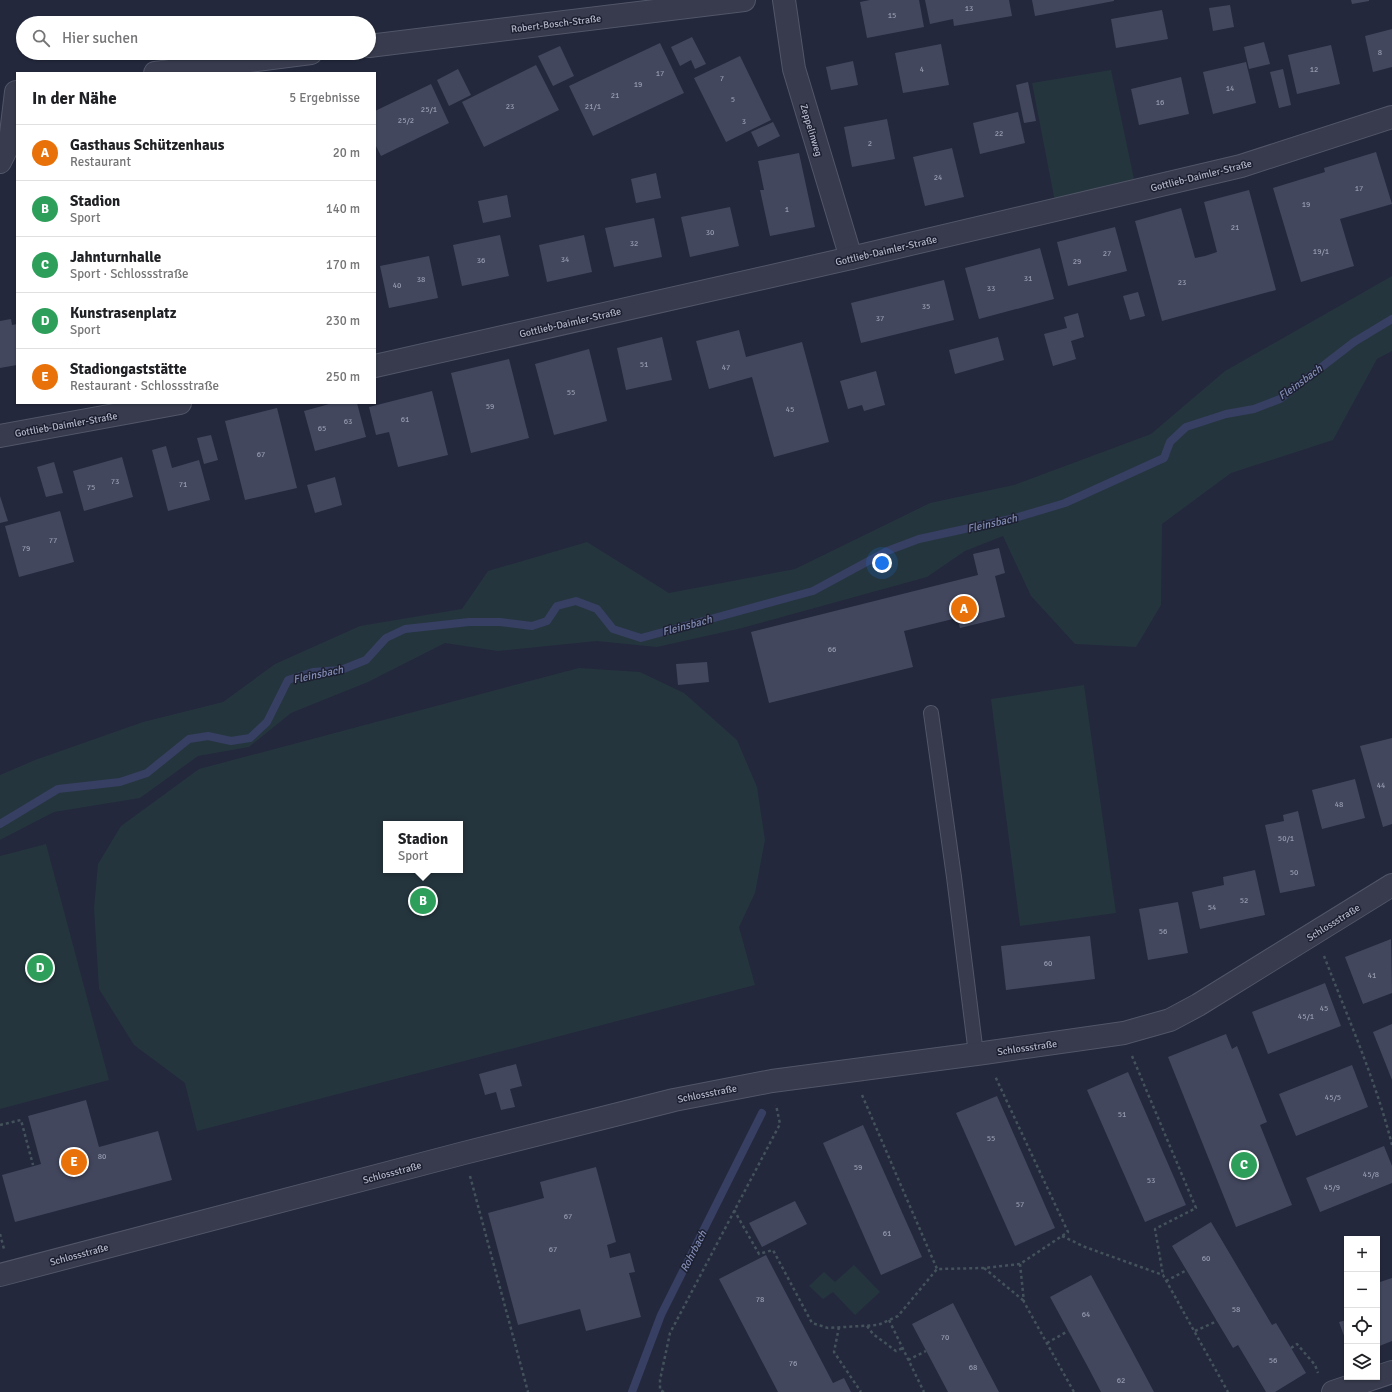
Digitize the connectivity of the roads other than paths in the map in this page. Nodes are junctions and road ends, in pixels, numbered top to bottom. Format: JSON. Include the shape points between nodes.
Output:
{"nodes":[{"id":1,"x":744,"y":0,"type":"edge"},
{"id":2,"x":784,"y":0,"type":"edge"},
{"id":3,"x":376,"y":45,"type":"edge"},
{"id":4,"x":256,"y":60,"type":"edge"},
{"id":5,"x":163,"y":72,"type":"edge"},
{"id":6,"x":11,"y":93,"type":"edge"},
{"id":7,"x":1392,"y":117,"type":"edge"},
{"id":8,"x":0,"y":162,"type":"edge"},
{"id":9,"x":851,"y":258,"type":"junction"},
{"id":10,"x":376,"y":366,"type":"edge"},
{"id":11,"x":175,"y":404,"type":"edge"},
{"id":12,"x":0,"y":436,"type":"edge"},
{"id":13,"x":931,"y":713,"type":"dead end"},
{"id":14,"x":1392,"y":885,"type":"edge"},
{"id":15,"x":980,"y":1054,"type":"junction"},
{"id":16,"x":0,"y":1275,"type":"edge"},
{"id":17,"x":1392,"y":1372,"type":"edge"},
{"id":18,"x":1326,"y":1385,"type":"edge"}],
"edges":[{"from":1,"to":3,"type":"street","name":"Robert-Bosch-Straße"},
{"from":2,"to":9,"type":"street","name":"Zeppelinweg","via":[[794,69]]},
{"from":4,"to":5,"type":"street"},
{"from":6,"to":8,"type":"street","via":[[10,142]]},
{"from":7,"to":9,"type":"street","name":"Gottlieb-Daimler-Straße","via":[[1242,166]]},
{"from":9,"to":10,"type":"street","name":"Gottlieb-Daimler-Straße"},
{"from":11,"to":12,"type":"street","name":"Gottlieb-Daimler-Straße"},
{"from":13,"to":15,"type":"lane"},
{"from":14,"to":15,"type":"street","name":"Schlossstraße","via":[[1170,1020],[1124,1033]]},
{"from":15,"to":16,"type":"street","name":"Schlossstraße","via":[[772,1081],[667,1101]]},
{"from":17,"to":18,"type":"street"}]}
